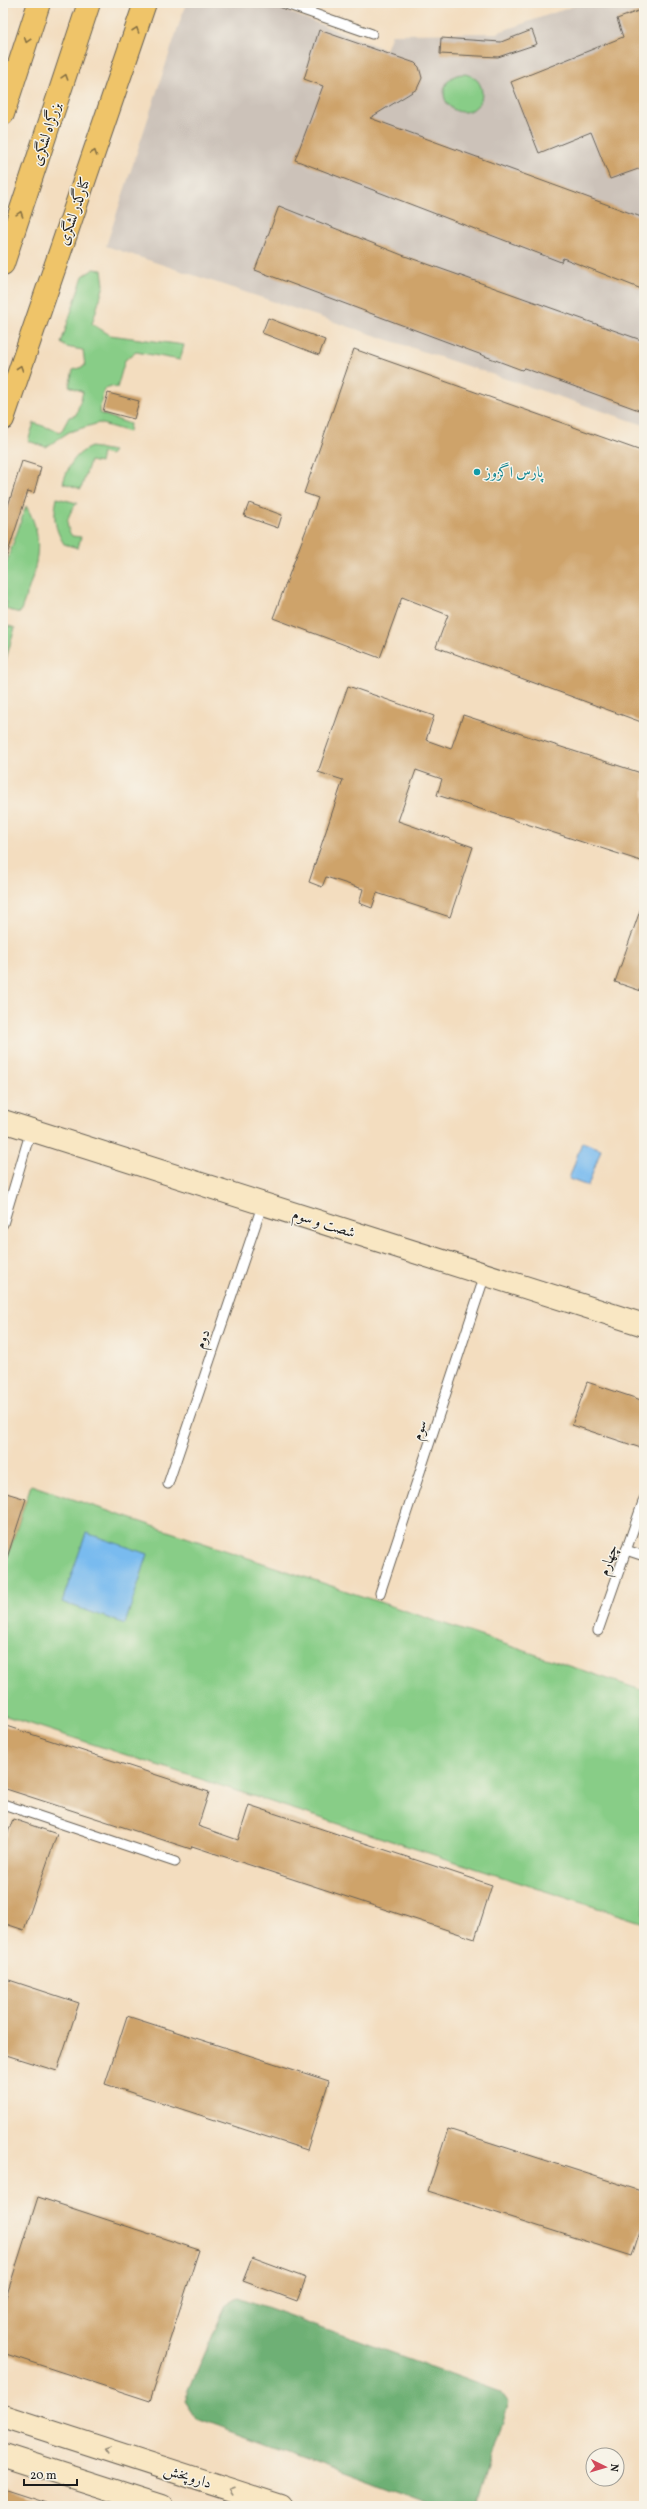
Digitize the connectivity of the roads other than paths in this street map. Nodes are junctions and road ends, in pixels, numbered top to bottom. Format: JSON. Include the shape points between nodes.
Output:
{"nodes":[{"id":1,"x":39,"y":3,"type":"edge"},
{"id":2,"x":89,"y":3,"type":"edge"},
{"id":3,"x":145,"y":3,"type":"edge"},
{"id":4,"x":283,"y":3,"type":"edge"},
{"id":5,"x":372,"y":34,"type":"dead end"},
{"id":6,"x":3,"y":114,"type":"edge"},
{"id":7,"x":3,"y":264,"type":"edge"},
{"id":8,"x":3,"y":418,"type":"edge"},
{"id":9,"x":3,"y":1121,"type":"edge"},
{"id":10,"x":31,"y":1130,"type":"junction"},
{"id":11,"x":263,"y":1203,"type":"junction"},
{"id":12,"x":3,"y":1224,"type":"edge"},
{"id":13,"x":485,"y":1275,"type":"junction"},
{"id":14,"x":644,"y":1326,"type":"edge"},
{"id":15,"x":168,"y":1484,"type":"dead end"},
{"id":16,"x":644,"y":1499,"type":"edge"},
{"id":17,"x":626,"y":1550,"type":"junction"},
{"id":18,"x":644,"y":1556,"type":"edge"},
{"id":19,"x":380,"y":1593,"type":"dead end"},
{"id":20,"x":598,"y":1631,"type":"dead end"},
{"id":21,"x":3,"y":1804,"type":"edge"},
{"id":22,"x":175,"y":1862,"type":"dead end"},
{"id":23,"x":3,"y":2416,"type":"edge"},
{"id":24,"x":3,"y":2455,"type":"edge"},
{"id":25,"x":162,"y":2506,"type":"edge"},
{"id":26,"x":281,"y":2506,"type":"edge"}],
"edges":[{"from":1,"to":6,"type":"main road","one_way":true},
{"from":7,"to":2,"type":"main road","name":"بزرگراه لشگری","one_way":true},
{"from":8,"to":3,"type":"main road","name":"کنارگذر لشگری","one_way":true},
{"from":4,"to":5,"type":"lane"},
{"from":9,"to":10,"type":"street","name":"شصت و سوم"},
{"from":10,"to":11,"type":"street","name":"شصت و سوم"},
{"from":10,"to":12,"type":"lane"},
{"from":11,"to":13,"type":"street","name":"شصت و سوم"},
{"from":11,"to":15,"type":"lane","name":"دوم"},
{"from":13,"to":14,"type":"street","name":"شصت و سوم"},
{"from":13,"to":19,"type":"lane","name":"سوم"},
{"from":16,"to":17,"type":"lane","name":"چهارم"},
{"from":17,"to":18,"type":"lane"},
{"from":17,"to":20,"type":"lane","name":"چهارم"},
{"from":21,"to":22,"type":"lane"},
{"from":26,"to":23,"type":"street","name":"داروپخش","one_way":true},
{"from":24,"to":25,"type":"street","via":[[119,2496]]}]}
